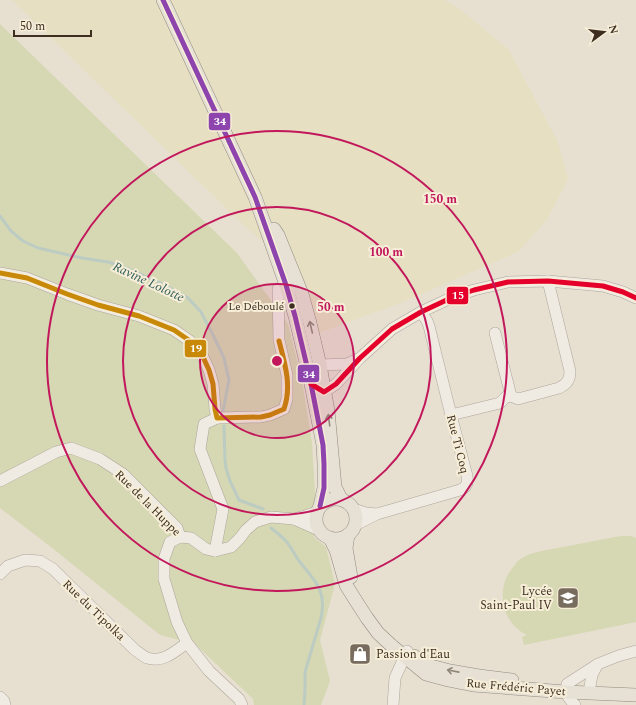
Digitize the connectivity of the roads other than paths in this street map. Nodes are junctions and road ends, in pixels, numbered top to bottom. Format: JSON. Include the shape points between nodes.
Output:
{"nodes":[{"id":1,"x":163,"y":0,"type":"edge"},
{"id":2,"x":255,"y":197,"type":"junction"},
{"id":3,"x":0,"y":273,"type":"edge"},
{"id":4,"x":548,"y":281,"type":"junction"},
{"id":5,"x":286,"y":285,"type":"junction"},
{"id":6,"x":636,"y":298,"type":"edge"},
{"id":7,"x":421,"y":312,"type":"junction"},
{"id":8,"x":495,"y":333,"type":"dead end"},
{"id":9,"x":360,"y":358,"type":"junction"},
{"id":10,"x":320,"y":365,"type":"junction"},
{"id":11,"x":310,"y":381,"type":"junction"},
{"id":12,"x":324,"y":392,"type":"junction"},
{"id":13,"x":511,"y":396,"type":"junction"},
{"id":14,"x":451,"y":415,"type":"junction"},
{"id":15,"x":217,"y":418,"type":"junction"},
{"id":16,"x":0,"y":481,"type":"edge"},
{"id":17,"x":341,"y":499,"type":"junction"},
{"id":18,"x":318,"y":509,"type":"junction"},
{"id":19,"x":353,"y":509,"type":"junction"},
{"id":20,"x":377,"y":514,"type":"junction"},
{"id":21,"x":294,"y":519,"type":"junction"},
{"id":22,"x":319,"y":530,"type":"junction"},
{"id":23,"x":351,"y":530,"type":"junction"},
{"id":24,"x":180,"y":537,"type":"junction"},
{"id":25,"x":330,"y":538,"type":"junction"},
{"id":26,"x":215,"y":551,"type":"junction"},
{"id":27,"x":0,"y":574,"type":"edge"},
{"id":28,"x":187,"y":642,"type":"junction"},
{"id":29,"x":636,"y":651,"type":"edge"},
{"id":30,"x":405,"y":654,"type":"junction"},
{"id":31,"x":598,"y":664,"type":"junction"},
{"id":32,"x":566,"y":688,"type":"junction"},
{"id":33,"x":636,"y":688,"type":"edge"},
{"id":34,"x":589,"y":689,"type":"junction"},
{"id":35,"x":636,"y":694,"type":"edge"},
{"id":36,"x":0,"y":697,"type":"edge"},
{"id":37,"x":5,"y":705,"type":"edge"},
{"id":38,"x":242,"y":705,"type":"edge"},
{"id":39,"x":393,"y":705,"type":"edge"},
{"id":40,"x":575,"y":705,"type":"edge"}],
"edges":[{"from":1,"to":2,"type":"main road"},
{"from":2,"to":5,"type":"main road"},
{"from":10,"to":2,"type":"main road","one_way":true,"via":[[302,294],[278,235]]},
{"from":3,"to":15,"type":"street","via":[[27,278],[174,330],[190,341],[203,357],[213,384]]},
{"from":4,"to":6,"type":"street","via":[[603,286]]},
{"from":4,"to":7,"type":"street","via":[[508,282],[474,290]]},
{"from":4,"to":13,"type":"street","via":[[570,378],[568,383],[559,388],[518,399]]},
{"from":5,"to":11,"type":"main road"},
{"from":5,"to":15,"type":"street","via":[[278,289],[279,340],[287,375],[287,399],[284,409],[261,417]]},
{"from":7,"to":9,"type":"street","via":[[392,329]]},
{"from":7,"to":14,"type":"street","name":"Rue Ti Coq","via":[[429,326]]},
{"from":8,"to":13,"type":"street"},
{"from":9,"to":10,"type":"street","via":[[347,364]]},
{"from":9,"to":12,"type":"street","via":[[336,384]]},
{"from":10,"to":11,"type":"street"},
{"from":10,"to":12,"type":"main road"},
{"from":11,"to":12,"type":"street"},
{"from":11,"to":18,"type":"main road","via":[[324,464],[324,488]]},
{"from":17,"to":12,"type":"main road","one_way":true,"via":[[335,487]]},
{"from":13,"to":14,"type":"street","via":[[500,403]]},
{"from":14,"to":20,"type":"street","name":"Rue Ti Coq","via":[[468,480],[466,487]]},
{"from":15,"to":26,"type":"street","via":[[204,424],[200,449],[223,509]]},
{"from":16,"to":24,"type":"street","name":"Rue de la Huppe","via":[[56,452],[71,448],[100,459],[123,474],[177,528]]},
{"from":17,"to":18,"type":"main road","via":[[330,499]]},
{"from":17,"to":19,"type":"main road"},
{"from":18,"to":21,"type":"street"},
{"from":18,"to":22,"type":"main road","via":[[316,524]]},
{"from":19,"to":20,"type":"street","name":"Rue Ti Coq"},
{"from":19,"to":23,"type":"main road","via":[[355,514]]},
{"from":20,"to":23,"type":"street","name":"Rue Ti Coq"},
{"from":21,"to":22,"type":"street"},
{"from":21,"to":26,"type":"street","via":[[271,517],[255,522],[231,547]]},
{"from":22,"to":25,"type":"main road"},
{"from":23,"to":25,"type":"main road","via":[[342,538]]},
{"from":23,"to":30,"type":"main road","via":[[346,548],[352,583],[361,601]]},
{"from":24,"to":26,"type":"street","name":"Rue de la Huppe","via":[[191,538],[206,549]]},
{"from":24,"to":28,"type":"street","via":[[170,542],[164,559],[164,579],[177,622]]},
{"from":25,"to":30,"type":"main road","via":[[346,585],[356,602],[378,633]]},
{"from":27,"to":28,"type":"street","name":"Rue du Tipolka","via":[[8,566],[25,560],[40,562],[53,569],[134,649],[147,657],[159,659],[168,656]]},
{"from":28,"to":38,"type":"street","via":[[209,671],[239,699]]},
{"from":29,"to":31,"type":"street"},
{"from":30,"to":32,"type":"main road","name":"Rue Frédéric Payet","via":[[427,665],[450,671]]},
{"from":30,"to":39,"type":"street","via":[[395,678]]},
{"from":31,"to":32,"type":"street"},
{"from":31,"to":34,"type":"street"},
{"from":32,"to":34,"type":"main road","name":"Rue Frédéric Payet"},
{"from":32,"to":40,"type":"street","via":[[570,700]]},
{"from":33,"to":34,"type":"main road","name":"Rue Frédéric Payet"},
{"from":34,"to":35,"type":"main road","name":"Rue Frédéric Payet"},
{"from":36,"to":37,"type":"street"}]}
